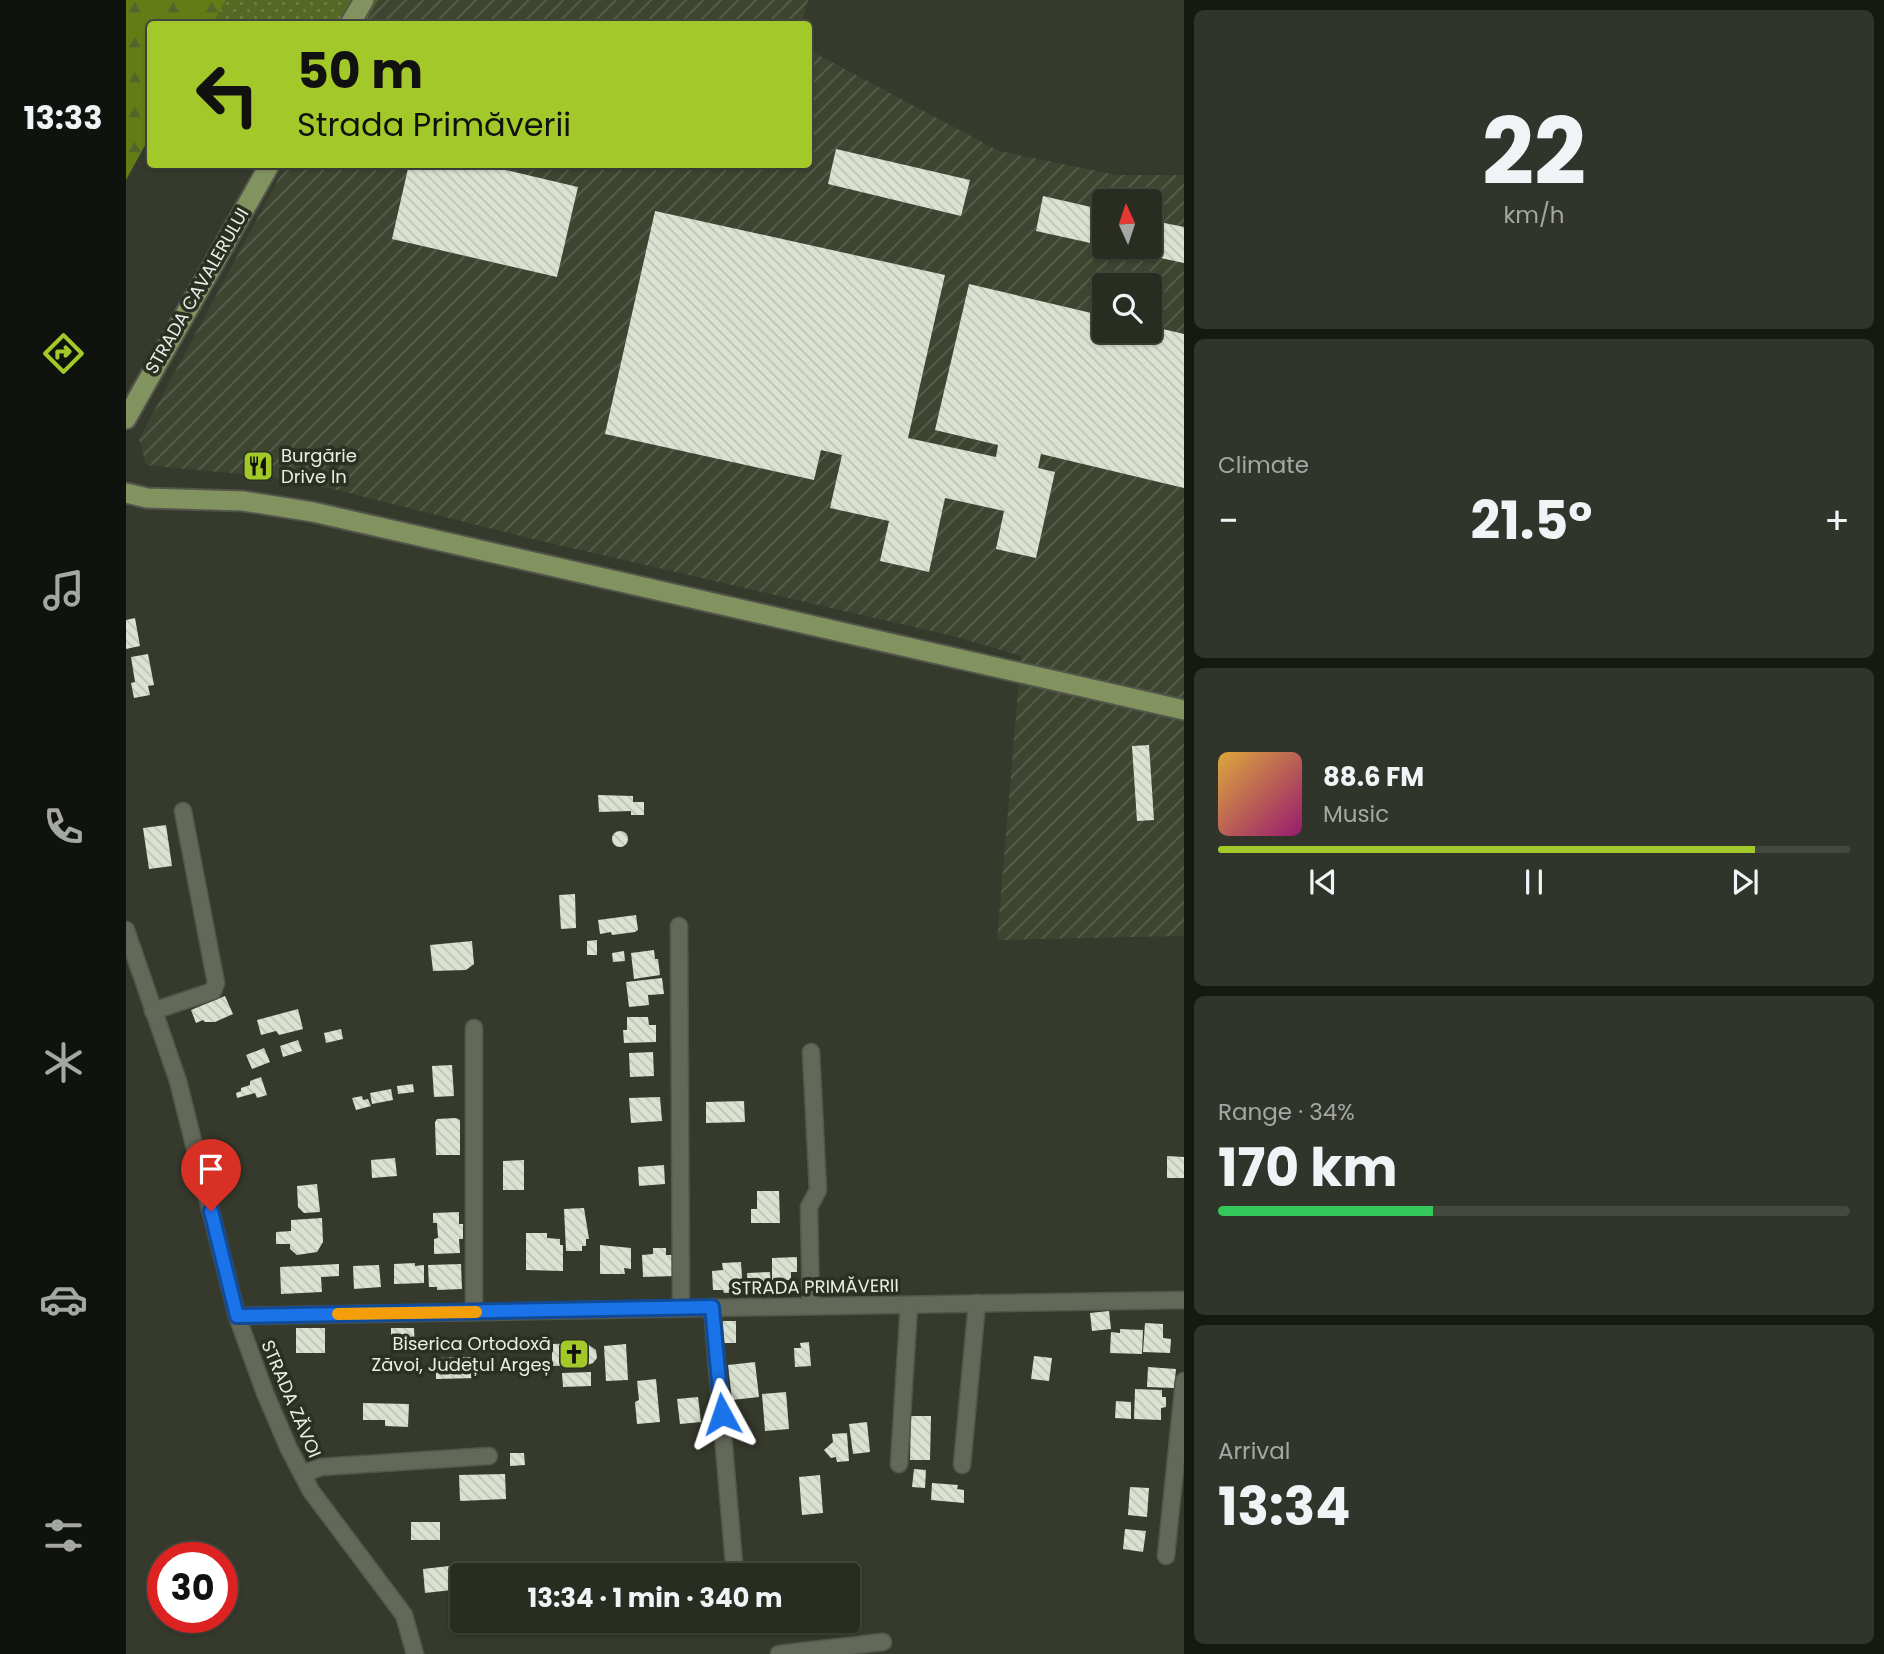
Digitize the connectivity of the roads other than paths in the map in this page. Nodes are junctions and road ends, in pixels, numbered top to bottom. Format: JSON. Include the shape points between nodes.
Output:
{"nodes":[{"id":1,"x":364,"y":0,"type":"edge"},
{"id":2,"x":352,"y":21,"type":"edge"},
{"id":3,"x":268,"y":168,"type":"edge"},
{"id":4,"x":126,"y":419,"type":"edge"},
{"id":5,"x":126,"y":493,"type":"edge"},
{"id":6,"x":147,"y":498,"type":"junction"},
{"id":7,"x":126,"y":506,"type":"edge"},
{"id":8,"x":1184,"y":710,"type":"edge"},
{"id":9,"x":183,"y":811,"type":"dead end"},
{"id":10,"x":679,"y":926,"type":"dead end"},
{"id":11,"x":126,"y":930,"type":"edge"},
{"id":12,"x":153,"y":1011,"type":"junction"},
{"id":13,"x":474,"y":1028,"type":"dead end"},
{"id":14,"x":811,"y":1052,"type":"dead end"},
{"id":15,"x":1184,"y":1300,"type":"edge"},
{"id":16,"x":977,"y":1303,"type":"junction"},
{"id":17,"x":909,"y":1304,"type":"junction"},
{"id":18,"x":811,"y":1306,"type":"junction"},
{"id":19,"x":712,"y":1307,"type":"junction"},
{"id":20,"x":681,"y":1308,"type":"junction"},
{"id":21,"x":474,"y":1312,"type":"junction"},
{"id":22,"x":237,"y":1316,"type":"junction"},
{"id":23,"x":1184,"y":1381,"type":"edge"},
{"id":24,"x":489,"y":1456,"type":"dead end"},
{"id":25,"x":899,"y":1464,"type":"dead end"},
{"id":26,"x":962,"y":1465,"type":"dead end"},
{"id":27,"x":302,"y":1474,"type":"junction"},
{"id":28,"x":1166,"y":1556,"type":"dead end"},
{"id":29,"x":735,"y":1563,"type":"edge"},
{"id":30,"x":883,"y":1642,"type":"dead end"},
{"id":31,"x":415,"y":1654,"type":"edge"},
{"id":32,"x":779,"y":1654,"type":"edge"}],
"edges":[{"from":1,"to":2,"type":"main road"},
{"from":3,"to":4,"type":"main road","name":"STRADA CAVALERULUI"},
{"from":5,"to":6,"type":"main road"},
{"from":6,"to":7,"type":"main road"},
{"from":6,"to":8,"type":"main road","via":[[243,501],[313,512]]},
{"from":9,"to":12,"type":"street","via":[[216,984],[213,991]]},
{"from":10,"to":20,"type":"street"},
{"from":11,"to":12,"type":"street","name":"STRADA ZĂVOI"},
{"from":12,"to":22,"type":"street","name":"STRADA ZĂVOI","via":[[178,1081]]},
{"from":13,"to":21,"type":"street"},
{"from":14,"to":18,"type":"street","via":[[818,1190],[809,1207]]},
{"from":15,"to":16,"type":"street","name":"STRADA PRIMĂVERII"},
{"from":16,"to":17,"type":"street","name":"STRADA PRIMĂVERII"},
{"from":16,"to":26,"type":"street"},
{"from":17,"to":18,"type":"street","name":"STRADA PRIMĂVERII"},
{"from":17,"to":25,"type":"street"},
{"from":18,"to":19,"type":"street","name":"STRADA PRIMĂVERII"},
{"from":19,"to":20,"type":"street","name":"STRADA PRIMĂVERII"},
{"from":19,"to":29,"type":"street"},
{"from":20,"to":21,"type":"street","name":"STRADA PRIMĂVERII"},
{"from":21,"to":22,"type":"street","name":"STRADA PRIMĂVERII"},
{"from":22,"to":27,"type":"street","name":"STRADA ZĂVOI"},
{"from":23,"to":28,"type":"street"},
{"from":24,"to":27,"type":"street","via":[[321,1467]]},
{"from":27,"to":31,"type":"street","name":"STRADA ZĂVOI","via":[[404,1615]]},
{"from":30,"to":32,"type":"street"}]}
